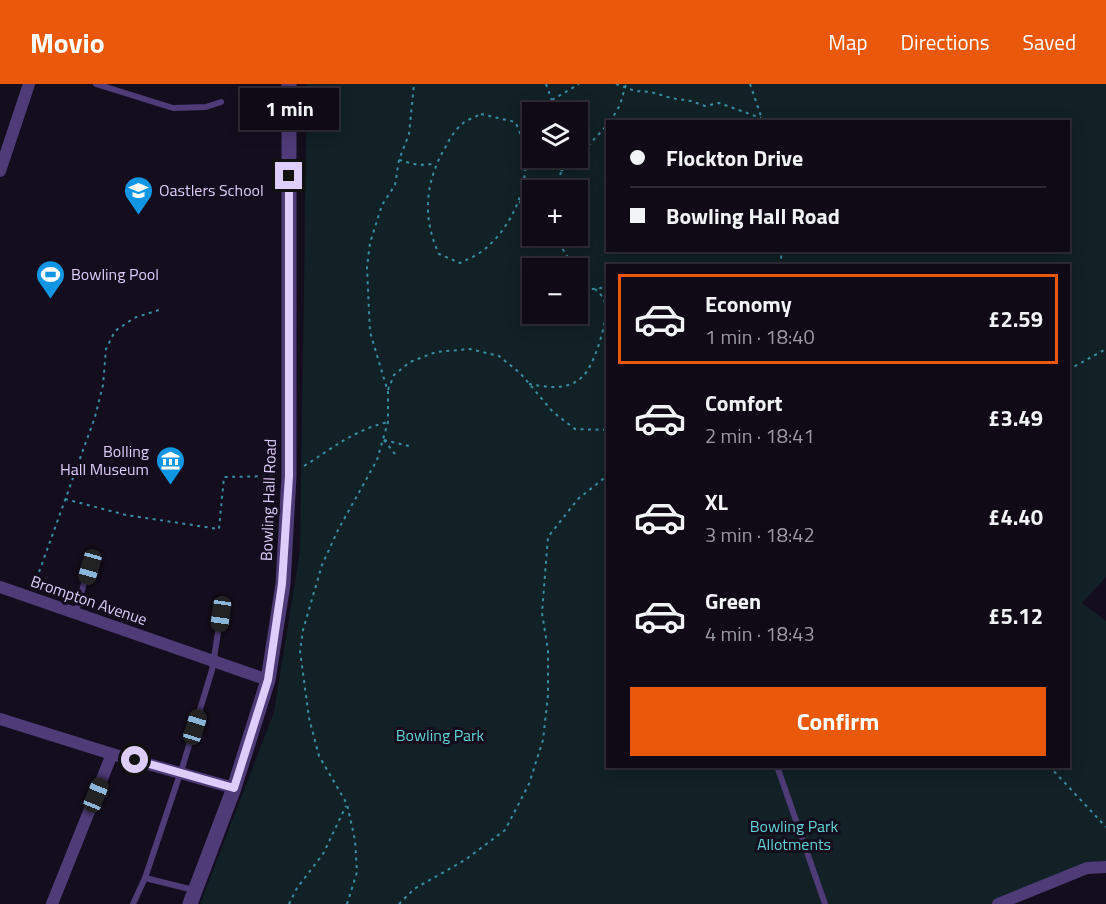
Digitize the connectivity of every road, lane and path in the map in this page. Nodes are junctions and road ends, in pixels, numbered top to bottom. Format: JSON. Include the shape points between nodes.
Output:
{"nodes":[{"id":1,"x":29,"y":84,"type":"edge"},
{"id":2,"x":96,"y":84,"type":"edge"},
{"id":3,"x":289,"y":84,"type":"edge"},
{"id":4,"x":414,"y":84,"type":"edge"},
{"id":5,"x":546,"y":84,"type":"edge"},
{"id":6,"x":579,"y":84,"type":"edge"},
{"id":7,"x":616,"y":84,"type":"edge"},
{"id":8,"x":750,"y":84,"type":"edge"},
{"id":9,"x":625,"y":85,"type":"edge"},
{"id":10,"x":552,"y":100,"type":"joint"},
{"id":11,"x":221,"y":102,"type":"dead end"},
{"id":12,"x":611,"y":120,"type":"edge"},
{"id":13,"x":762,"y":120,"type":"edge"},
{"id":14,"x":606,"y":126,"type":"edge"},
{"id":15,"x":522,"y":135,"type":"edge"},
{"id":16,"x":588,"y":145,"type":"edge"},
{"id":17,"x":399,"y":160,"type":"junction"},
{"id":18,"x":436,"y":164,"type":"junction"},
{"id":19,"x":525,"y":168,"type":"edge"},
{"id":20,"x":561,"y":168,"type":"edge"},
{"id":21,"x":564,"y":168,"type":"edge"},
{"id":22,"x":0,"y":171,"type":"edge"},
{"id":23,"x":561,"y":171,"type":"junction"},
{"id":24,"x":560,"y":180,"type":"edge"},
{"id":25,"x":519,"y":202,"type":"junction"},
{"id":26,"x":522,"y":203,"type":"edge"},
{"id":27,"x":606,"y":287,"type":"edge"},
{"id":28,"x":594,"y":288,"type":"junction"},
{"id":29,"x":588,"y":289,"type":"edge"},
{"id":30,"x":162,"y":309,"type":"dead end"},
{"id":31,"x":1106,"y":349,"type":"edge"},
{"id":32,"x":1070,"y":369,"type":"edge"},
{"id":33,"x":529,"y":384,"type":"junction"},
{"id":34,"x":388,"y":392,"type":"junction"},
{"id":35,"x":388,"y":422,"type":"junction"},
{"id":36,"x":606,"y":430,"type":"edge"},
{"id":37,"x":384,"y":440,"type":"junction"},
{"id":38,"x":412,"y":447,"type":"dead end"},
{"id":39,"x":395,"y":454,"type":"dead end"},
{"id":40,"x":289,"y":476,"type":"junction"},
{"id":41,"x":606,"y":477,"type":"edge"},
{"id":42,"x":65,"y":499,"type":"junction"},
{"id":43,"x":92,"y":555,"type":"dead end"},
{"id":44,"x":0,"y":587,"type":"edge"},
{"id":45,"x":31,"y":597,"type":"junction"},
{"id":46,"x":76,"y":612,"type":"junction"},
{"id":47,"x":221,"y":614,"type":"dead end"},
{"id":48,"x":214,"y":660,"type":"junction"},
{"id":49,"x":268,"y":680,"type":"junction"},
{"id":50,"x":0,"y":719,"type":"edge"},
{"id":51,"x":112,"y":754,"type":"junction"},
{"id":52,"x":778,"y":768,"type":"edge"},
{"id":53,"x":1051,"y":768,"type":"edge"},
{"id":54,"x":179,"y":773,"type":"junction"},
{"id":55,"x":234,"y":788,"type":"junction"},
{"id":56,"x":347,"y":804,"type":"junction"},
{"id":57,"x":1106,"y":827,"type":"edge"},
{"id":58,"x":1106,"y":867,"type":"edge"},
{"id":59,"x":145,"y":878,"type":"junction"},
{"id":60,"x":193,"y":897,"type":"edge"},
{"id":61,"x":52,"y":904,"type":"edge"},
{"id":62,"x":133,"y":904,"type":"edge"},
{"id":63,"x":289,"y":904,"type":"edge"},
{"id":64,"x":348,"y":904,"type":"edge"},
{"id":65,"x":399,"y":904,"type":"edge"},
{"id":66,"x":825,"y":904,"type":"edge"},
{"id":67,"x":998,"y":904,"type":"edge"}],
"edges":[{"from":1,"to":22,"type":"street"},
{"from":2,"to":11,"type":"lane","via":[[173,108],[206,107]]},
{"from":3,"to":40,"type":"street","name":"Bowling Hall Road"},
{"from":4,"to":17,"type":"path","via":[[409,134]]},
{"from":5,"to":10,"type":"path"},
{"from":6,"to":10,"type":"path"},
{"from":7,"to":9,"type":"path"},
{"from":8,"to":13,"type":"path"},
{"from":9,"to":12,"type":"path","via":[[621,105]]},
{"from":9,"to":13,"type":"path","via":[[634,91],[705,106],[719,103]]},
{"from":14,"to":16,"type":"path"},
{"from":15,"to":18,"type":"path","via":[[515,122],[481,114],[461,124]]},
{"from":17,"to":18,"type":"path"},
{"from":17,"to":34,"type":"path","via":[[395,185],[382,205],[370,243],[367,267],[370,332]]},
{"from":18,"to":25,"type":"path","via":[[428,214],[430,236],[439,254],[460,263],[483,251],[502,233]]},
{"from":19,"to":25,"type":"path"},
{"from":20,"to":23,"type":"path"},
{"from":21,"to":23,"type":"path"},
{"from":23,"to":24,"type":"path"},
{"from":25,"to":26,"type":"path"},
{"from":27,"to":28,"type":"path"},
{"from":28,"to":29,"type":"path"},
{"from":28,"to":33,"type":"path","via":[[606,309],[595,360],[582,378],[565,386]]},
{"from":30,"to":42,"type":"path","via":[[134,318],[115,331],[106,349],[95,417]]},
{"from":31,"to":32,"type":"path"},
{"from":33,"to":34,"type":"path","via":[[499,356],[470,349],[436,352],[410,362],[394,375]]},
{"from":33,"to":36,"type":"path","via":[[574,429]]},
{"from":34,"to":35,"type":"path"},
{"from":35,"to":37,"type":"path"},
{"from":35,"to":40,"type":"path","via":[[350,435]]},
{"from":37,"to":38,"type":"path"},
{"from":37,"to":39,"type":"path"},
{"from":37,"to":56,"type":"path","via":[[322,565],[300,651],[309,718],[319,756]]},
{"from":40,"to":42,"type":"path","via":[[224,477],[219,529],[126,515]]},
{"from":40,"to":49,"type":"street","name":"Bowling Hall Road","via":[[282,584]]},
{"from":41,"to":65,"type":"path","via":[[578,499],[548,537],[542,612],[548,650],[548,695],[543,740],[529,784],[505,830]]},
{"from":42,"to":45,"type":"path"},
{"from":43,"to":46,"type":"lane"},
{"from":44,"to":45,"type":"street","name":"Brompton Avenue"},
{"from":45,"to":46,"type":"street","name":"Brompton Avenue"},
{"from":46,"to":48,"type":"street","name":"Brompton Avenue"},
{"from":47,"to":48,"type":"lane"},
{"from":48,"to":49,"type":"street","name":"Brompton Avenue"},
{"from":48,"to":54,"type":"lane"},
{"from":49,"to":55,"type":"street","name":"Bowling Hall Road"},
{"from":50,"to":51,"type":"street"},
{"from":51,"to":54,"type":"street"},
{"from":51,"to":61,"type":"street"},
{"from":52,"to":66,"type":"lane"},
{"from":53,"to":57,"type":"path"},
{"from":54,"to":55,"type":"street"},
{"from":54,"to":59,"type":"lane"},
{"from":55,"to":60,"type":"street","name":"Bowling Hall Road"},
{"from":56,"to":63,"type":"path","via":[[323,854]]},
{"from":56,"to":64,"type":"path","via":[[357,872]]},
{"from":58,"to":67,"type":"street","via":[[1087,868]]},
{"from":59,"to":60,"type":"lane"},
{"from":59,"to":62,"type":"lane"}]}
